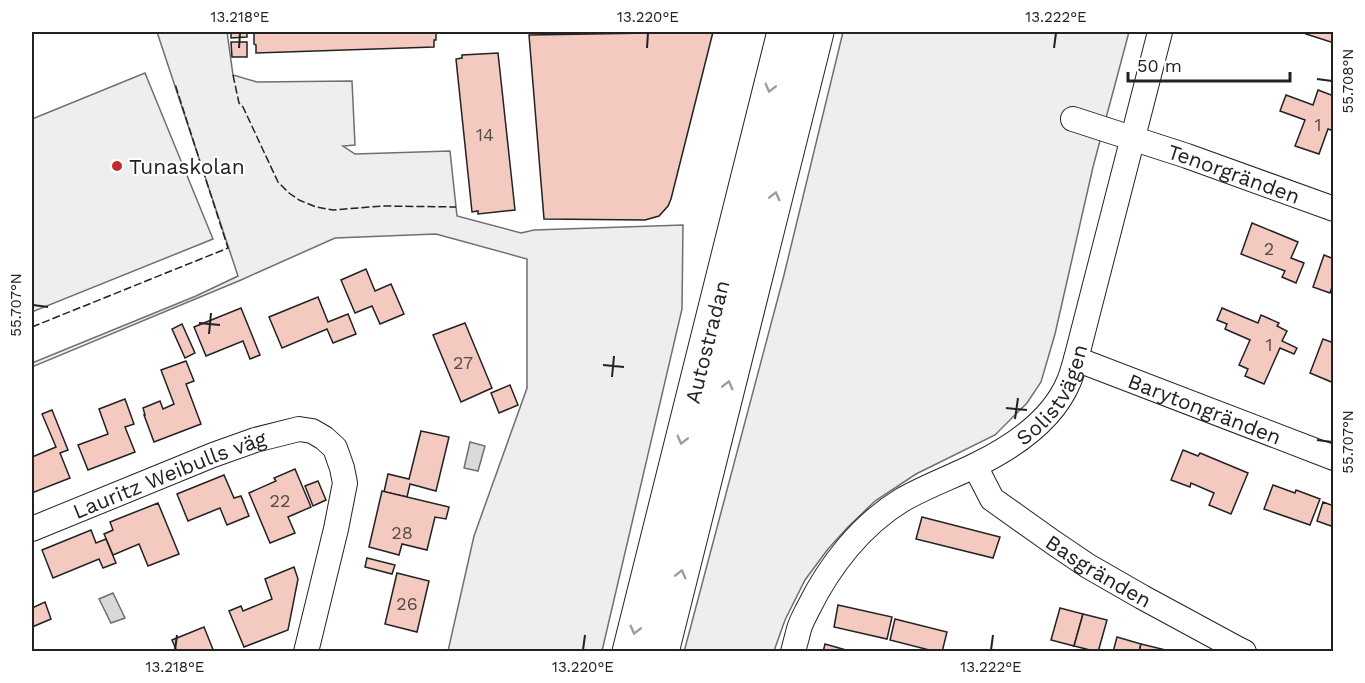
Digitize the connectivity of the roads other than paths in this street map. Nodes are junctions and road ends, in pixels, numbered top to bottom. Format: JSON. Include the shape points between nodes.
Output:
{"nodes":[{"id":1,"x":784,"y":32,"type":"edge"},
{"id":2,"x":816,"y":32,"type":"edge"},
{"id":3,"x":1160,"y":32,"type":"edge"},
{"id":4,"x":1073,"y":118,"type":"dead end"},
{"id":5,"x":1133,"y":138,"type":"junction"},
{"id":6,"x":1334,"y":209,"type":"edge"},
{"id":7,"x":1076,"y":359,"type":"junction"},
{"id":8,"x":1334,"y":458,"type":"edge"},
{"id":9,"x":975,"y":466,"type":"junction"},
{"id":10,"x":32,"y":530,"type":"edge"},
{"id":11,"x":306,"y":651,"type":"edge"},
{"id":12,"x":629,"y":651,"type":"edge"},
{"id":13,"x":662,"y":651,"type":"edge"},
{"id":14,"x":793,"y":651,"type":"edge"},
{"id":15,"x":1244,"y":651,"type":"edge"}],
"edges":[{"from":1,"to":12,"type":"highway","name":"Autostradan","one_way":true},
{"from":13,"to":2,"type":"highway","name":"Autostradan","one_way":true},
{"from":3,"to":5,"type":"street","name":"Solistvägen"},
{"from":4,"to":5,"type":"street","name":"Tenorgränden"},
{"from":5,"to":6,"type":"street","name":"Tenorgränden"},
{"from":5,"to":7,"type":"street","name":"Solistvägen"},
{"from":7,"to":8,"type":"street","name":"Barytongränden"},
{"from":7,"to":9,"type":"street","name":"Solistvägen","via":[[1062,395],[1043,418],[1008,449]]},
{"from":9,"to":14,"type":"street","name":"Solistvägen","via":[[901,501],[861,533],[819,588],[799,627]]},
{"from":9,"to":15,"type":"street","name":"Basgränden","via":[[992,499],[1053,543],[1142,597]]},
{"from":10,"to":11,"type":"street","name":"Lauritz Weibulls väg","via":[[255,440],[299,429],[312,431],[335,448],[345,483]]}]}
